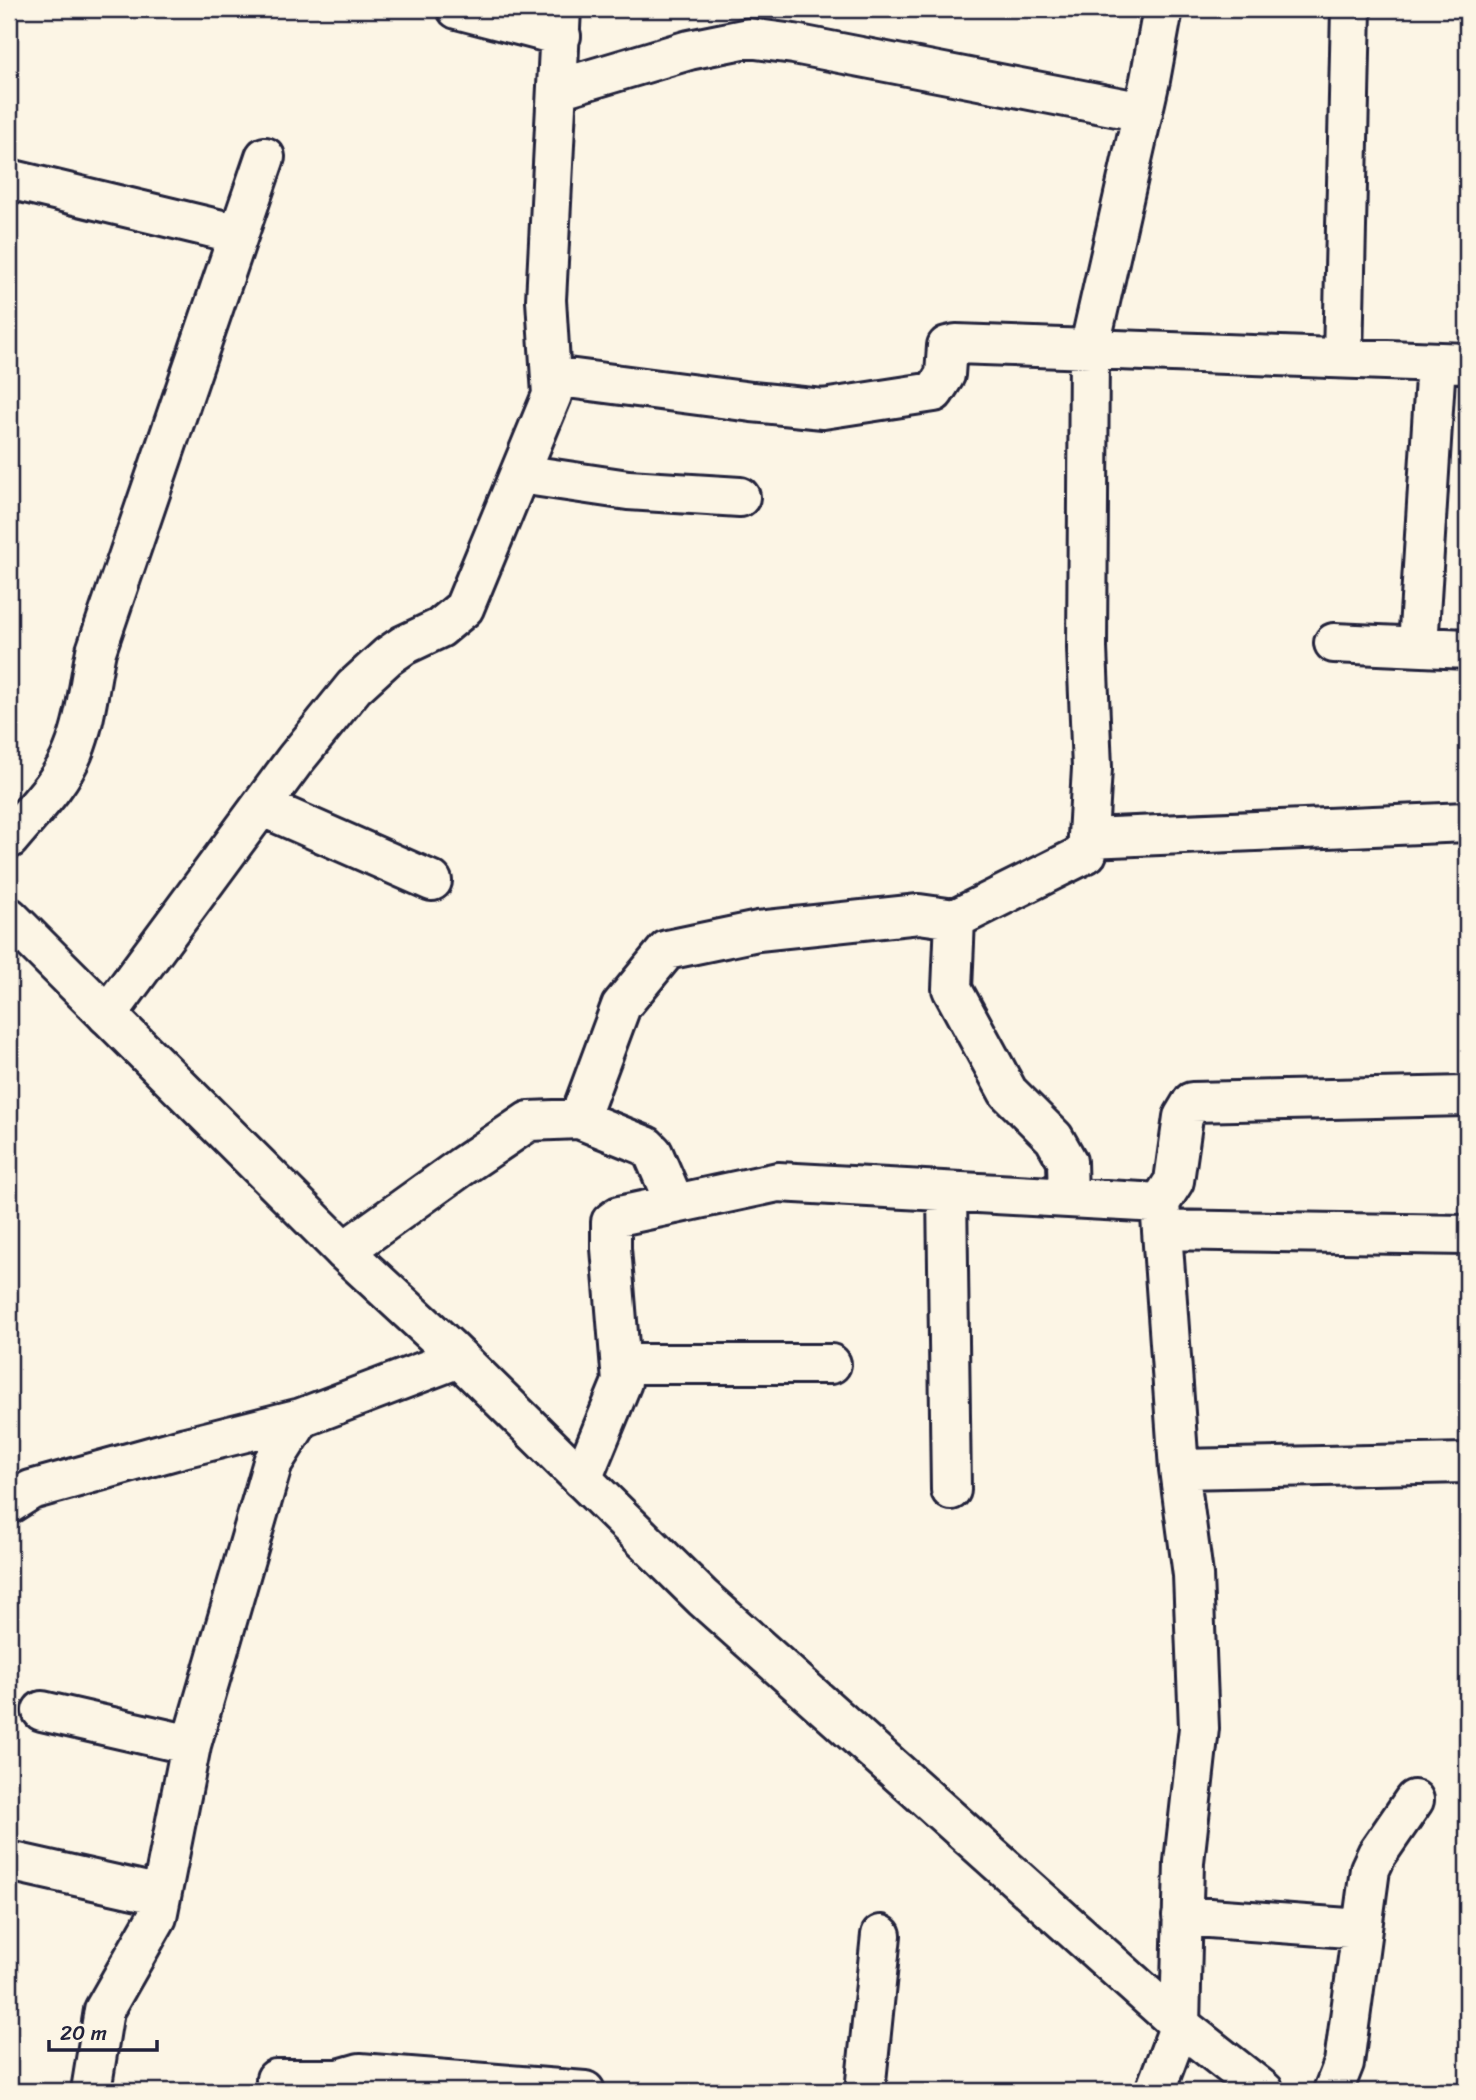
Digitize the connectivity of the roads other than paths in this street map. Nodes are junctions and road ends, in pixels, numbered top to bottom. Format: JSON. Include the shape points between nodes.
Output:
{"nodes":[{"id":1,"x":457,"y":9,"type":"edge"},
{"id":2,"x":1163,"y":9,"type":"edge"},
{"id":3,"x":1352,"y":9,"type":"edge"},
{"id":4,"x":561,"y":22,"type":"edge"},
{"id":5,"x":558,"y":89,"type":"junction"},
{"id":6,"x":1143,"y":112,"type":"junction"},
{"id":7,"x":265,"y":157,"type":"dead end"},
{"id":8,"x":9,"y":179,"type":"edge"},
{"id":9,"x":238,"y":234,"type":"junction"},
{"id":10,"x":1089,"y":350,"type":"junction"},
{"id":11,"x":1343,"y":358,"type":"junction"},
{"id":12,"x":1451,"y":362,"type":"edge"},
{"id":13,"x":552,"y":376,"type":"junction"},
{"id":14,"x":520,"y":474,"type":"junction"},
{"id":15,"x":740,"y":497,"type":"dead end"},
{"id":16,"x":1334,"y":643,"type":"dead end"},
{"id":17,"x":1418,"y":646,"type":"junction"},
{"id":18,"x":1467,"y":649,"type":"edge"},
{"id":19,"x":261,"y":806,"type":"junction"},
{"id":20,"x":1467,"y":822,"type":"edge"},
{"id":21,"x":1088,"y":838,"type":"junction"},
{"id":22,"x":9,"y":839,"type":"edge"},
{"id":23,"x":432,"y":881,"type":"dead end"},
{"id":24,"x":9,"y":917,"type":"edge"},
{"id":25,"x":955,"y":919,"type":"junction"},
{"id":26,"x":107,"y":1015,"type":"junction"},
{"id":27,"x":1467,"y":1096,"type":"edge"},
{"id":28,"x":579,"y":1119,"type":"junction"},
{"id":29,"x":947,"y":1192,"type":"junction"},
{"id":30,"x":1068,"y":1198,"type":"junction"},
{"id":31,"x":675,"y":1204,"type":"junction"},
{"id":32,"x":1161,"y":1216,"type":"junction"},
{"id":33,"x":1467,"y":1235,"type":"edge"},
{"id":34,"x":344,"y":1251,"type":"junction"},
{"id":35,"x":459,"y":1358,"type":"junction"},
{"id":36,"x":621,"y":1364,"type":"junction"},
{"id":37,"x":831,"y":1364,"type":"dead end"},
{"id":38,"x":301,"y":1418,"type":"junction"},
{"id":39,"x":1467,"y":1463,"type":"edge"},
{"id":40,"x":1179,"y":1469,"type":"junction"},
{"id":41,"x":582,"y":1479,"type":"junction"},
{"id":42,"x":951,"y":1490,"type":"dead end"},
{"id":43,"x":11,"y":1498,"type":"edge"},
{"id":44,"x":42,"y":1711,"type":"dead end"},
{"id":45,"x":191,"y":1745,"type":"junction"},
{"id":46,"x":1414,"y":1800,"type":"dead end"},
{"id":47,"x":9,"y":1861,"type":"edge"},
{"id":48,"x":161,"y":1895,"type":"junction"},
{"id":49,"x":1182,"y":1916,"type":"junction"},
{"id":50,"x":1362,"y":1929,"type":"junction"},
{"id":51,"x":881,"y":1935,"type":"dead end"},
{"id":52,"x":1180,"y":2025,"type":"junction"},
{"id":53,"x":91,"y":2091,"type":"edge"},
{"id":54,"x":276,"y":2091,"type":"edge"},
{"id":55,"x":585,"y":2091,"type":"edge"},
{"id":56,"x":865,"y":2091,"type":"edge"},
{"id":57,"x":1155,"y":2091,"type":"edge"},
{"id":58,"x":1264,"y":2091,"type":"edge"},
{"id":59,"x":1333,"y":2091,"type":"edge"}],
"edges":[{"from":1,"to":4,"type":"street"},
{"from":2,"to":6,"type":"street"},
{"from":3,"to":11,"type":"street"},
{"from":4,"to":5,"type":"street"},
{"from":5,"to":6,"type":"street","via":[[689,50],[748,38]]},
{"from":5,"to":13,"type":"street","via":[[546,300]]},
{"from":6,"to":10,"type":"street"},
{"from":7,"to":9,"type":"street"},
{"from":8,"to":9,"type":"street"},
{"from":9,"to":22,"type":"street","via":[[96,651],[73,752],[53,786]]},
{"from":10,"to":11,"type":"street"},
{"from":10,"to":13,"type":"street","via":[[956,344],[947,346],[945,375],[934,393],[823,409]]},
{"from":10,"to":21,"type":"street","via":[[1087,648],[1092,768]]},
{"from":11,"to":12,"type":"street"},
{"from":12,"to":17,"type":"street"},
{"from":13,"to":14,"type":"street","via":[[552,395]]},
{"from":14,"to":15,"type":"street","via":[[628,490]]},
{"from":14,"to":19,"type":"street","via":[[464,608],[440,628],[388,656],[354,687]]},
{"from":16,"to":17,"type":"street"},
{"from":17,"to":18,"type":"street"},
{"from":19,"to":23,"type":"street"},
{"from":19,"to":26,"type":"street"},
{"from":20,"to":21,"type":"street"},
{"from":21,"to":25,"type":"street","via":[[1087,853]]},
{"from":24,"to":26,"type":"street"},
{"from":25,"to":28,"type":"street","via":[[919,914],[758,931],[667,950],[621,1006]]},
{"from":25,"to":30,"type":"street","via":[[952,989],[1007,1092],[1054,1138],[1067,1161]]},
{"from":26,"to":34,"type":"street"},
{"from":27,"to":32,"type":"street","via":[[1192,1102],[1183,1117],[1174,1181]]},
{"from":28,"to":31,"type":"street","via":[[646,1146]]},
{"from":28,"to":34,"type":"street","via":[[528,1121]]},
{"from":29,"to":30,"type":"street"},
{"from":29,"to":31,"type":"street","via":[[778,1182]]},
{"from":29,"to":42,"type":"street"},
{"from":30,"to":32,"type":"street"},
{"from":31,"to":36,"type":"street","via":[[619,1216],[611,1222]]},
{"from":32,"to":33,"type":"street"},
{"from":32,"to":40,"type":"street"},
{"from":34,"to":35,"type":"street"},
{"from":35,"to":38,"type":"street"},
{"from":35,"to":41,"type":"street"},
{"from":36,"to":37,"type":"street"},
{"from":36,"to":41,"type":"street","via":[[622,1382]]},
{"from":38,"to":43,"type":"street"},
{"from":38,"to":45,"type":"street","via":[[273,1462]]},
{"from":39,"to":40,"type":"street"},
{"from":40,"to":49,"type":"street","via":[[1194,1575],[1199,1728]]},
{"from":41,"to":52,"type":"street","via":[[703,1598]]},
{"from":44,"to":45,"type":"street"},
{"from":45,"to":48,"type":"street"},
{"from":46,"to":50,"type":"street","via":[[1370,1869]]},
{"from":47,"to":48,"type":"street"},
{"from":48,"to":53,"type":"street","via":[[157,1917],[104,2010]]},
{"from":49,"to":50,"type":"street"},
{"from":49,"to":52,"type":"street"},
{"from":50,"to":59,"type":"street","via":[[1344,2063]]},
{"from":51,"to":56,"type":"street"},
{"from":52,"to":57,"type":"street"},
{"from":52,"to":58,"type":"street"},
{"from":54,"to":55,"type":"street","via":[[276,2079],[339,2080],[360,2073]]}]}
